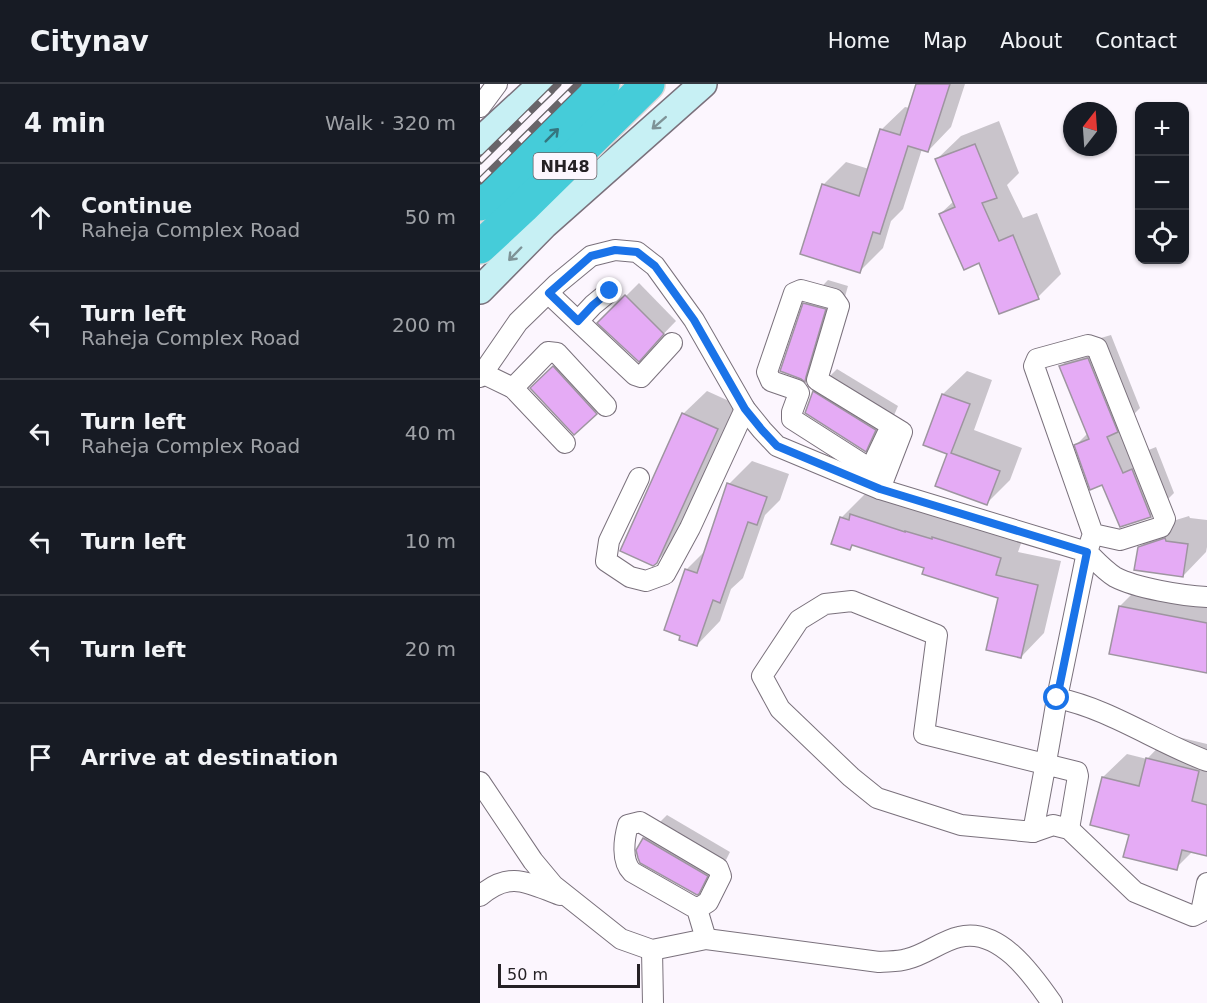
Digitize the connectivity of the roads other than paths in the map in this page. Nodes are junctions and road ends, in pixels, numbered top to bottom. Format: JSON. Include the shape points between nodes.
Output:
{"nodes":[{"id":1,"x":497,"y":84,"type":"edge"},
{"id":2,"x":542,"y":84,"type":"edge"},
{"id":3,"x":603,"y":84,"type":"edge"},
{"id":4,"x":648,"y":84,"type":"edge"},
{"id":5,"x":703,"y":84,"type":"edge"},
{"id":6,"x":480,"y":107,"type":"edge"},
{"id":7,"x":480,"y":141,"type":"edge"},
{"id":8,"x":480,"y":204,"type":"edge"},
{"id":9,"x":480,"y":247,"type":"edge"},
{"id":10,"x":480,"y":290,"type":"edge"},
{"id":11,"x":610,"y":291,"type":"dead end"},
{"id":12,"x":549,"y":293,"type":"junction"},
{"id":13,"x":578,"y":321,"type":"junction"},
{"id":14,"x":672,"y":343,"type":"dead end"},
{"id":15,"x":481,"y":375,"type":"edge"},
{"id":16,"x":817,"y":380,"type":"junction"},
{"id":17,"x":513,"y":388,"type":"junction"},
{"id":18,"x":799,"y":393,"type":"junction"},
{"id":19,"x":606,"y":406,"type":"dead end"},
{"id":20,"x":745,"y":409,"type":"junction"},
{"id":21,"x":891,"y":426,"type":"junction"},
{"id":22,"x":565,"y":443,"type":"dead end"},
{"id":23,"x":639,"y":478,"type":"dead end"},
{"id":24,"x":880,"y":489,"type":"junction"},
{"id":25,"x":1090,"y":543,"type":"junction"},
{"id":26,"x":1207,"y":597,"type":"edge"},
{"id":27,"x":1057,"y":698,"type":"junction"},
{"id":28,"x":1207,"y":761,"type":"edge"},
{"id":29,"x":1045,"y":764,"type":"junction"},
{"id":30,"x":480,"y":782,"type":"edge"},
{"id":31,"x":1069,"y":829,"type":"junction"},
{"id":32,"x":1033,"y":832,"type":"junction"},
{"id":33,"x":1207,"y":883,"type":"edge"},
{"id":34,"x":480,"y":896,"type":"edge"},
{"id":35,"x":570,"y":898,"type":"junction"},
{"id":36,"x":698,"y":909,"type":"junction"},
{"id":37,"x":706,"y":939,"type":"junction"},
{"id":38,"x":652,"y":950,"type":"junction"},
{"id":39,"x":652,"y":1003,"type":"edge"},
{"id":40,"x":1052,"y":1003,"type":"edge"}],
"edges":[{"from":1,"to":6,"type":"street"},
{"from":2,"to":7,"type":"street"},
{"from":8,"to":3,"type":"highway","number":"NH48","one_way":true},
{"from":4,"to":9,"type":"highway","number":"NH48"},
{"from":5,"to":10,"type":"street","one_way":true,"via":[[543,225]]},
{"from":11,"to":13,"type":"street"},
{"from":12,"to":13,"type":"street"},
{"from":12,"to":15,"type":"street","via":[[519,322]]},
{"from":12,"to":20,"type":"street","via":[[591,256],[615,250],[637,252],[655,266],[694,320]]},
{"from":13,"to":14,"type":"street","via":[[641,377]]},
{"from":15,"to":17,"type":"street"},
{"from":16,"to":18,"type":"street"},
{"from":16,"to":18,"type":"street","via":[[839,306],[834,299],[801,290],[794,293],[767,372],[771,381]]},
{"from":16,"to":21,"type":"street"},
{"from":17,"to":19,"type":"street","via":[[548,352],[557,353]]},
{"from":17,"to":22,"type":"street"},
{"from":18,"to":21,"type":"street","via":[[792,419],[864,465],[872,466]]},
{"from":20,"to":23,"type":"street","via":[[665,574],[646,581],[630,577],[606,561],[609,541]]},
{"from":20,"to":24,"type":"street","via":[[777,446]]},
{"from":21,"to":24,"type":"street","via":[[902,432]]},
{"from":24,"to":25,"type":"street"},
{"from":25,"to":25,"type":"street","via":[[1034,366],[1037,359],[1088,345],[1097,348],[1165,519],[1161,527],[1120,540]]},
{"from":25,"to":26,"type":"street","via":[[1114,576],[1140,586]]},
{"from":25,"to":27,"type":"street"},
{"from":27,"to":28,"type":"street","via":[[1102,712]]},
{"from":27,"to":29,"type":"street"},
{"from":29,"to":31,"type":"street","via":[[1077,771]]},
{"from":29,"to":32,"type":"street"},
{"from":29,"to":32,"type":"street","via":[[924,734],[938,634],[852,601],[825,604],[800,620],[762,676],[780,709],[877,798],[961,825]]},
{"from":30,"to":35,"type":"street","via":[[533,861]]},
{"from":31,"to":32,"type":"street","via":[[1053,825]]},
{"from":31,"to":33,"type":"street","via":[[1135,892],[1192,916],[1201,912]]},
{"from":34,"to":35,"type":"street","via":[[512,879]]},
{"from":35,"to":38,"type":"street","via":[[621,939]]},
{"from":36,"to":36,"type":"street","via":[[708,902],[721,876],[718,868],[640,822],[628,825],[624,838],[627,867]]},
{"from":36,"to":37,"type":"street"},
{"from":37,"to":38,"type":"street"},
{"from":37,"to":40,"type":"street","via":[[879,962],[908,959],[958,937],[978,935],[999,944],[1034,976]]},
{"from":38,"to":39,"type":"street"}]}
